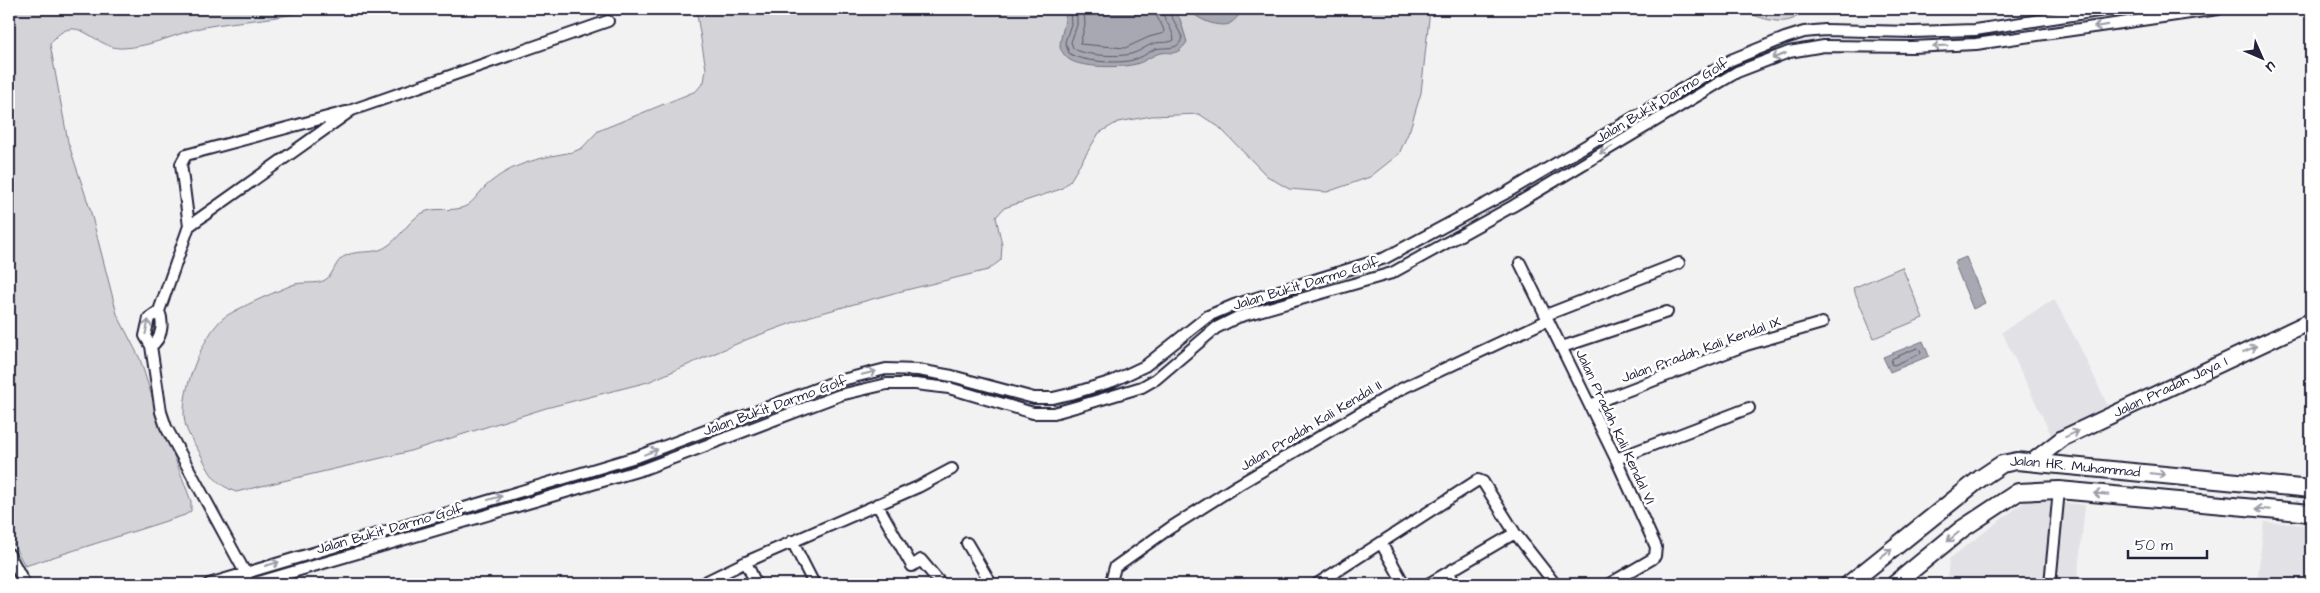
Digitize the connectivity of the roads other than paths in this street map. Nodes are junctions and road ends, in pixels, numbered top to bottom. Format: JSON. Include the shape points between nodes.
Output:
{"nodes":[{"id":1,"x":2111,"y":9,"type":"edge"},
{"id":2,"x":2218,"y":9,"type":"edge"},
{"id":3,"x":608,"y":21,"type":"dead end"},
{"id":4,"x":352,"y":110,"type":"junction"},
{"id":5,"x":189,"y":226,"type":"junction"},
{"id":6,"x":1520,"y":263,"type":"dead end"},
{"id":7,"x":1679,"y":263,"type":"dead end"},
{"id":8,"x":1667,"y":312,"type":"dead end"},
{"id":9,"x":1547,"y":317,"type":"junction"},
{"id":10,"x":2311,"y":320,"type":"edge"},
{"id":11,"x":1822,"y":323,"type":"dead end"},
{"id":12,"x":1562,"y":347,"type":"junction"},
{"id":13,"x":1590,"y":405,"type":"junction"},
{"id":14,"x":1749,"y":408,"type":"dead end"},
{"id":15,"x":1616,"y":459,"type":"junction"},
{"id":16,"x":2032,"y":462,"type":"junction"},
{"id":17,"x":952,"y":469,"type":"dead end"},
{"id":18,"x":2311,"y":489,"type":"edge"},
{"id":19,"x":2059,"y":490,"type":"junction"},
{"id":20,"x":877,"y":504,"type":"junction"},
{"id":21,"x":2311,"y":513,"type":"edge"},
{"id":22,"x":1515,"y":533,"type":"junction"},
{"id":23,"x":792,"y":542,"type":"junction"},
{"id":24,"x":1381,"y":542,"type":"junction"},
{"id":25,"x":967,"y":543,"type":"dead end"},
{"id":26,"x":9,"y":554,"type":"edge"},
{"id":27,"x":746,"y":562,"type":"junction"},
{"id":28,"x":246,"y":572,"type":"junction"},
{"id":29,"x":1449,"y":573,"type":"junction"},
{"id":30,"x":1330,"y":581,"type":"edge"},
{"id":31,"x":25,"y":584,"type":"edge"},
{"id":32,"x":209,"y":584,"type":"edge"},
{"id":33,"x":251,"y":584,"type":"edge"},
{"id":34,"x":700,"y":584,"type":"edge"},
{"id":35,"x":756,"y":584,"type":"edge"},
{"id":36,"x":814,"y":584,"type":"edge"},
{"id":37,"x":941,"y":584,"type":"edge"},
{"id":38,"x":991,"y":584,"type":"edge"},
{"id":39,"x":1114,"y":584,"type":"edge"},
{"id":40,"x":1316,"y":584,"type":"edge"},
{"id":41,"x":1404,"y":584,"type":"edge"},
{"id":42,"x":1428,"y":584,"type":"edge"},
{"id":43,"x":1455,"y":584,"type":"edge"},
{"id":44,"x":1555,"y":584,"type":"edge"},
{"id":45,"x":1609,"y":584,"type":"edge"},
{"id":46,"x":1849,"y":584,"type":"edge"},
{"id":47,"x":1895,"y":584,"type":"edge"},
{"id":48,"x":2050,"y":584,"type":"edge"}],
"edges":[{"from":28,"to":1,"type":"street","name":"Jalan Bukit Darmo Golf","one_way":true,"via":[[639,456],[834,382],[886,369],[952,376],[1034,398],[1074,393],[1113,381],[1145,366],[1208,316],[1386,258],[1506,193],[1731,60],[1785,38],[1825,30],[1975,30]]},
{"from":2,"to":33,"type":"street","name":"Jalan Bukit Darmo Golf","one_way":true,"via":[[1976,44],[1824,46],[1789,52],[1737,72],[1513,206],[1392,273],[1238,317],[1216,328],[1142,387],[1054,413],[1033,413],[949,388],[888,384],[840,395],[644,469]]},
{"from":3,"to":4,"type":"street"},
{"from":4,"to":5,"type":"street"},
{"from":4,"to":5,"type":"street","via":[[186,155],[181,164]]},
{"from":5,"to":28,"type":"street","via":[[158,311],[149,318],[145,336],[150,346],[166,427]]},
{"from":6,"to":9,"type":"street","name":"Jalan Pradah Kali Kendal VI"},
{"from":7,"to":9,"type":"street"},
{"from":8,"to":12,"type":"street"},
{"from":9,"to":12,"type":"street","name":"Jalan Pradah Kali Kendal VI"},
{"from":9,"to":39,"type":"street","name":"Jalan Pradah Kali Kendal II","via":[[1401,389],[1238,485],[1114,567]]},
{"from":16,"to":10,"type":"street","name":"Jalan Pradah Jaya I","one_way":true,"via":[[2063,438]]},
{"from":11,"to":13,"type":"street","name":"Jalan Pradah Kali Kendal IX","via":[[1746,345]]},
{"from":12,"to":13,"type":"street","name":"Jalan Pradah Kali Kendal VI"},
{"from":13,"to":15,"type":"street","name":"Jalan Pradah Kali Kendal VI"},
{"from":14,"to":15,"type":"street"},
{"from":15,"to":45,"type":"street","name":"Jalan Pradah Kali Kendal VI","via":[[1656,552],[1652,559]]},
{"from":16,"to":18,"type":"main road","name":"Jalan HR. Muhammad","one_way":true},
{"from":46,"to":16,"type":"main road","name":"Jalan HR. Muhammad","one_way":true,"via":[[2002,464]]},
{"from":17,"to":20,"type":"street"},
{"from":21,"to":19,"type":"main road","name":"Jalan HR. Muhammad","one_way":true},
{"from":19,"to":47,"type":"main road","name":"Jalan HR. Muhammad","one_way":true,"via":[[2018,492],[1962,529]]},
{"from":19,"to":48,"type":"street"},
{"from":20,"to":23,"type":"street"},
{"from":20,"to":37,"type":"street","via":[[912,566],[921,560]]},
{"from":22,"to":24,"type":"street","via":[[1483,482],[1478,480]]},
{"from":22,"to":29,"type":"street"},
{"from":22,"to":44,"type":"street"},
{"from":23,"to":27,"type":"street"},
{"from":23,"to":36,"type":"street"},
{"from":24,"to":30,"type":"street"},
{"from":24,"to":41,"type":"street"},
{"from":25,"to":38,"type":"street"},
{"from":26,"to":31,"type":"street"},
{"from":27,"to":34,"type":"street"},
{"from":27,"to":35,"type":"street"},
{"from":28,"to":32,"type":"street","name":"Jalan Bukit Darmo Golf"},
{"from":28,"to":33,"type":"street"},
{"from":29,"to":42,"type":"street"},
{"from":29,"to":43,"type":"street"},
{"from":30,"to":40,"type":"street"}]}
